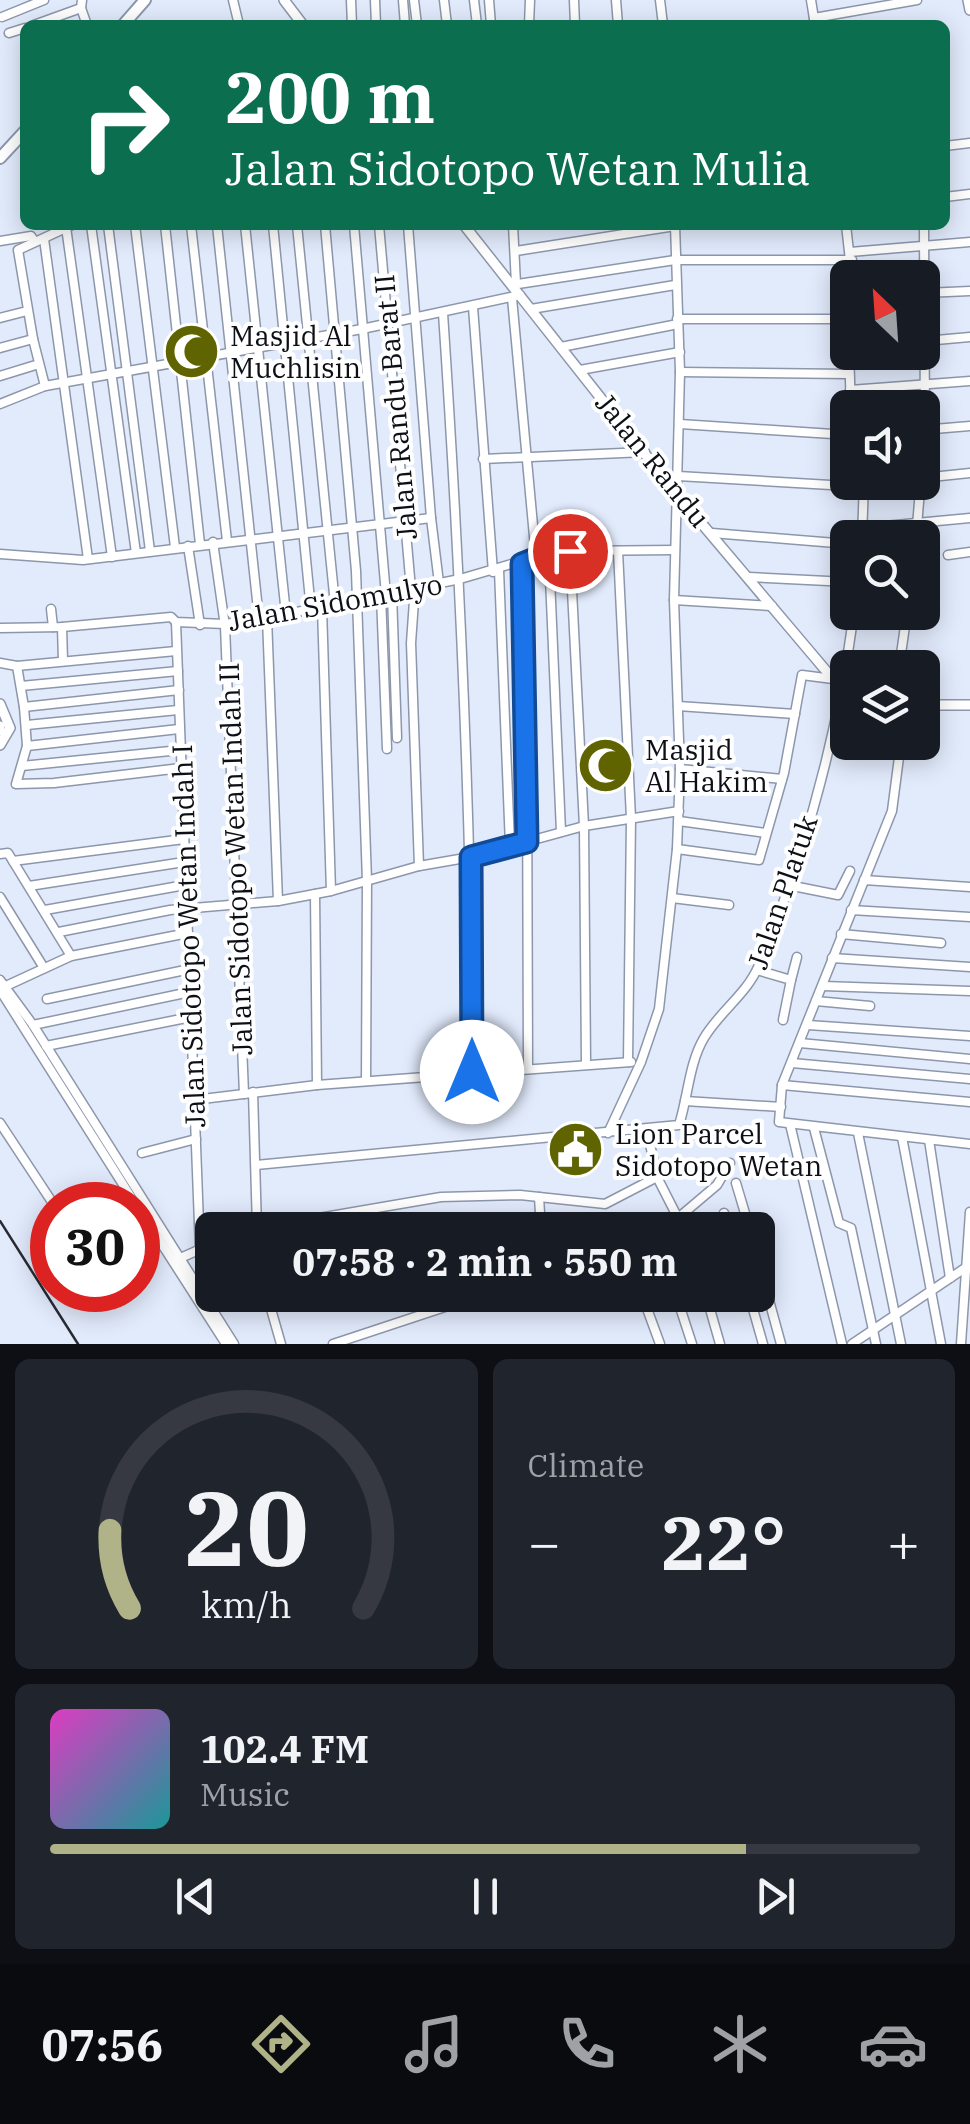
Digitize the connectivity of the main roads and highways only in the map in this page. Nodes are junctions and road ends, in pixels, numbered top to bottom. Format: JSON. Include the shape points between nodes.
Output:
{"nodes":[{"id":1,"x":145,"y":0,"type":"edge"},
{"id":2,"x":127,"y":20,"type":"edge"},
{"id":3,"x":20,"y":136,"type":"edge"},
{"id":4,"x":0,"y":158,"type":"edge"}],
"edges":[{"from":1,"to":2,"type":"main road"},
{"from":3,"to":4,"type":"main road"}]}
